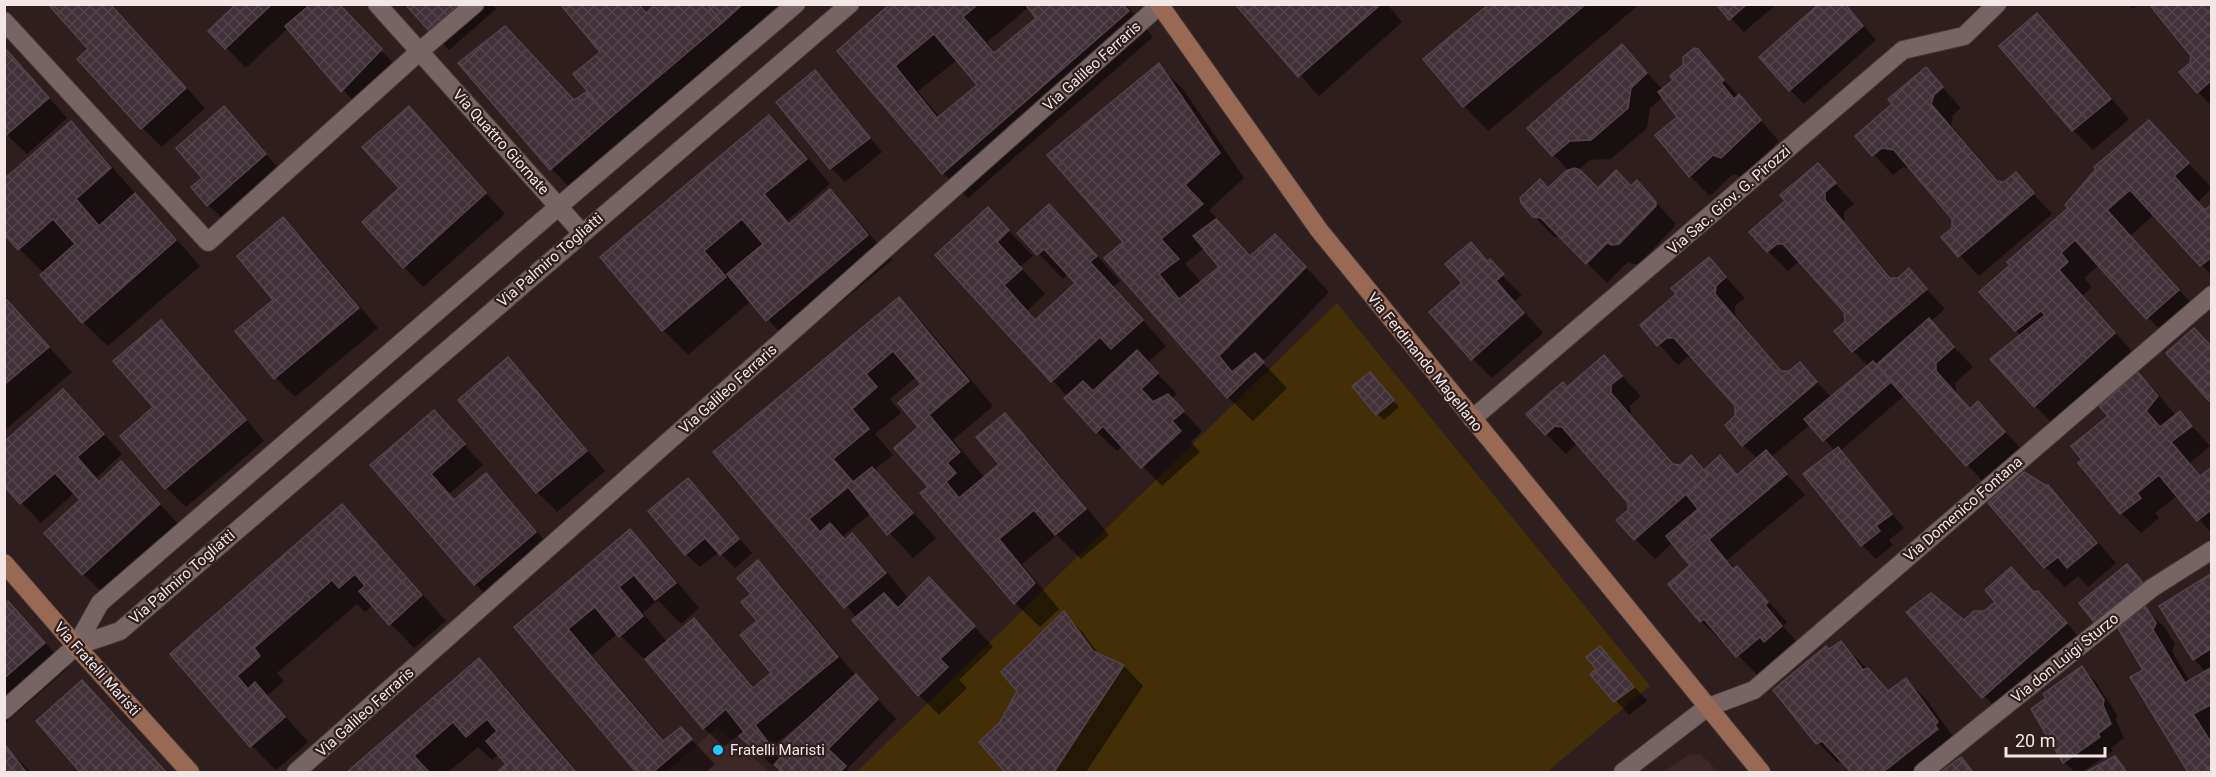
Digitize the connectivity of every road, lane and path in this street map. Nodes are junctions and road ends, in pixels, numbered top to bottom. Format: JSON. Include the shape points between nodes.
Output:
{"nodes":[{"id":1,"x":377,"y":4,"type":"edge"},
{"id":2,"x":475,"y":4,"type":"edge"},
{"id":3,"x":796,"y":4,"type":"edge"},
{"id":4,"x":850,"y":4,"type":"edge"},
{"id":5,"x":1997,"y":4,"type":"edge"},
{"id":6,"x":1160,"y":5,"type":"edge"},
{"id":7,"x":4,"y":21,"type":"edge"},
{"id":8,"x":420,"y":51,"type":"junction"},
{"id":9,"x":558,"y":207,"type":"junction"},
{"id":10,"x":582,"y":233,"type":"junction"},
{"id":11,"x":2211,"y":295,"type":"edge"},
{"id":12,"x":1472,"y":419,"type":"junction"},
{"id":13,"x":2211,"y":550,"type":"edge"},
{"id":14,"x":4,"y":563,"type":"edge"},
{"id":15,"x":76,"y":646,"type":"junction"},
{"id":16,"x":1706,"y":708,"type":"junction"},
{"id":17,"x":4,"y":710,"type":"edge"},
{"id":18,"x":190,"y":772,"type":"edge"},
{"id":19,"x":296,"y":772,"type":"edge"},
{"id":20,"x":1623,"y":772,"type":"edge"},
{"id":21,"x":1761,"y":772,"type":"edge"},
{"id":22,"x":1923,"y":772,"type":"edge"}],
"edges":[{"from":1,"to":8,"type":"street","name":"Via Quattro Giornate"},
{"from":2,"to":8,"type":"street"},
{"from":3,"to":9,"type":"street"},
{"from":4,"to":10,"type":"street","name":"Via Palmiro Togliatti"},
{"from":5,"to":12,"type":"street","name":"Via Sac. Giov. G. Pirozzi","via":[[1964,36],[1903,50]]},
{"from":6,"to":12,"type":"street","name":"Via Ferdinando Magellano","via":[[1319,231]]},
{"from":6,"to":19,"type":"street","name":"Via Galileo Ferraris"},
{"from":7,"to":8,"type":"street","via":[[208,242]]},
{"from":8,"to":9,"type":"street","name":"Via Quattro Giornate"},
{"from":9,"to":10,"type":"street","name":"Via Quattro Giornate"},
{"from":9,"to":15,"type":"street","via":[[100,603]]},
{"from":10,"to":15,"type":"street","name":"Via Palmiro Togliatti","via":[[120,631]]},
{"from":11,"to":16,"type":"street","name":"Via Domenico Fontana","via":[[1754,690]]},
{"from":12,"to":16,"type":"street","name":"Via Ferdinando Magellano"},
{"from":13,"to":22,"type":"street","name":"Via don Luigi Sturzo","via":[[2152,588]]},
{"from":14,"to":15,"type":"street","name":"Via Fratelli Maristi"},
{"from":15,"to":17,"type":"street"},
{"from":15,"to":18,"type":"street","name":"Via Fratelli Maristi"},
{"from":16,"to":20,"type":"street","name":"Via Domenico Fontana"},
{"from":16,"to":21,"type":"street","name":"Via Ferdinando Magellano"}]}
